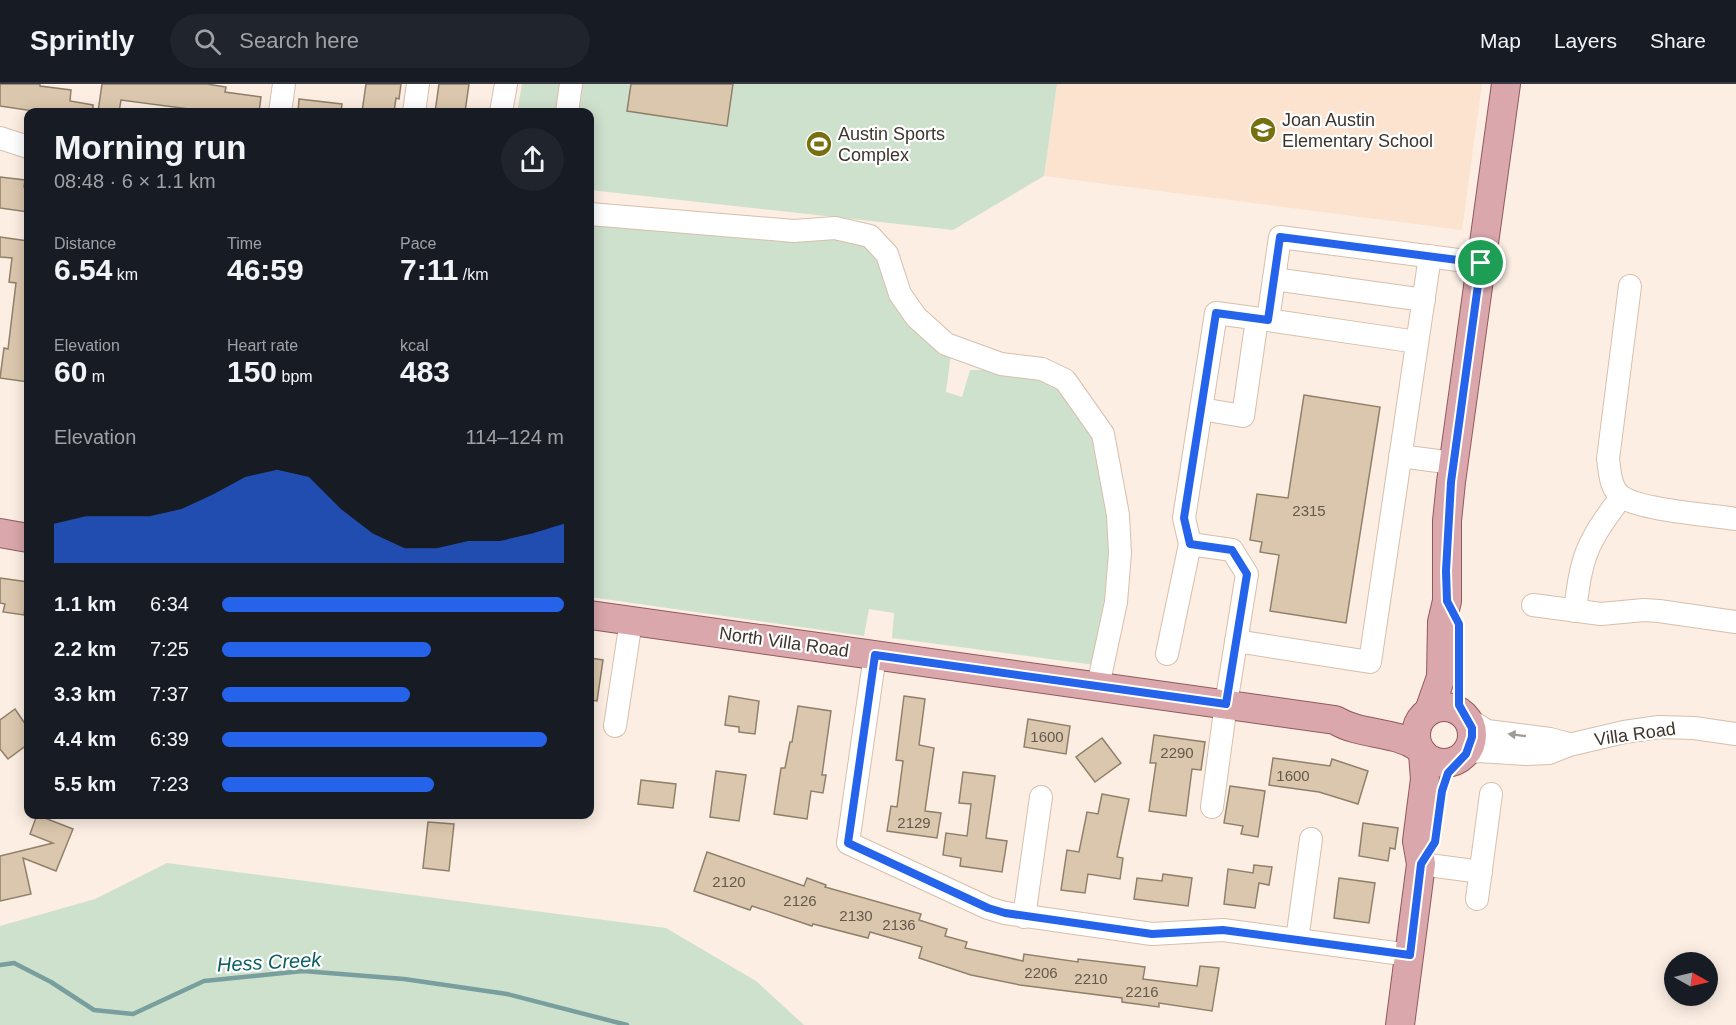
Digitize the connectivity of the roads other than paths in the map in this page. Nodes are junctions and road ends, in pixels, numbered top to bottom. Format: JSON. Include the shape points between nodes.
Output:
{"nodes":[{"id":1,"x":284,"y":84,"type":"edge"},
{"id":2,"x":418,"y":84,"type":"edge"},
{"id":3,"x":506,"y":84,"type":"edge"},
{"id":4,"x":571,"y":84,"type":"edge"},
{"id":5,"x":1506,"y":84,"type":"edge"},
{"id":6,"x":281,"y":108,"type":"edge"},
{"id":7,"x":415,"y":108,"type":"edge"},
{"id":8,"x":502,"y":108,"type":"edge"},
{"id":9,"x":568,"y":108,"type":"edge"},
{"id":10,"x":0,"y":138,"type":"edge"},
{"id":11,"x":24,"y":146,"type":"edge"},
{"id":12,"x":594,"y":214,"type":"edge"},
{"id":13,"x":1430,"y":256,"type":"junction"},
{"id":14,"x":1481,"y":263,"type":"junction"},
{"id":15,"x":1274,"y":279,"type":"junction"},
{"id":16,"x":1630,"y":286,"type":"dead end"},
{"id":17,"x":1424,"y":300,"type":"junction"},
{"id":18,"x":1263,"y":320,"type":"junction"},
{"id":19,"x":1417,"y":342,"type":"junction"},
{"id":20,"x":1201,"y":409,"type":"junction"},
{"id":21,"x":1401,"y":456,"type":"junction"},
{"id":22,"x":1453,"y":463,"type":"junction"},
{"id":23,"x":1621,"y":497,"type":"junction"},
{"id":24,"x":1736,"y":519,"type":"edge"},
{"id":25,"x":0,"y":533,"type":"edge"},
{"id":26,"x":24,"y":537,"type":"edge"},
{"id":27,"x":1190,"y":544,"type":"junction"},
{"id":28,"x":1447,"y":601,"type":"junction"},
{"id":29,"x":1533,"y":605,"type":"dead end"},
{"id":30,"x":1575,"y":611,"type":"junction"},
{"id":31,"x":594,"y":616,"type":"edge"},
{"id":32,"x":631,"y":621,"type":"junction"},
{"id":33,"x":1736,"y":622,"type":"edge"},
{"id":34,"x":1236,"y":641,"type":"junction"},
{"id":35,"x":1167,"y":654,"type":"dead end"},
{"id":36,"x":875,"y":655,"type":"junction"},
{"id":37,"x":1098,"y":686,"type":"junction"},
{"id":38,"x":1226,"y":704,"type":"junction"},
{"id":39,"x":1426,"y":713,"type":"junction"},
{"id":40,"x":1465,"y":716,"type":"junction"},
{"id":41,"x":1335,"y":720,"type":"junction"},
{"id":42,"x":615,"y":726,"type":"dead end"},
{"id":43,"x":1736,"y":734,"type":"edge"},
{"id":44,"x":1569,"y":745,"type":"junction"},
{"id":45,"x":1421,"y":751,"type":"junction"},
{"id":46,"x":1462,"y":757,"type":"junction"},
{"id":47,"x":1491,"y":794,"type":"dead end"},
{"id":48,"x":1041,"y":797,"type":"dead end"},
{"id":49,"x":1212,"y":807,"type":"dead end"},
{"id":50,"x":1311,"y":839,"type":"dead end"},
{"id":51,"x":1421,"y":864,"type":"junction"},
{"id":52,"x":1480,"y":872,"type":"junction"},
{"id":53,"x":1477,"y":899,"type":"dead end"},
{"id":54,"x":1024,"y":917,"type":"junction"},
{"id":55,"x":1297,"y":940,"type":"junction"},
{"id":56,"x":1410,"y":955,"type":"junction"},
{"id":57,"x":1400,"y":1025,"type":"edge"}],
"edges":[{"from":1,"to":6,"type":"street"},
{"from":2,"to":7,"type":"street"},
{"from":3,"to":8,"type":"street"},
{"from":4,"to":9,"type":"street"},
{"from":5,"to":14,"type":"main road"},
{"from":10,"to":11,"type":"street"},
{"from":12,"to":37,"type":"street","via":[[794,231],[835,228],[870,236],[887,254],[900,294],[916,317],[945,344],[1000,364],[1041,369],[1065,381],[1102,434],[1118,515],[1116,602]]},
{"from":13,"to":14,"type":"street"},
{"from":13,"to":15,"type":"street","via":[[1280,237]]},
{"from":13,"to":17,"type":"street"},
{"from":14,"to":22,"type":"main road"},
{"from":15,"to":17,"type":"street"},
{"from":15,"to":18,"type":"street"},
{"from":16,"to":23,"type":"street","via":[[1608,459],[1612,486]]},
{"from":17,"to":19,"type":"street"},
{"from":18,"to":19,"type":"street"},
{"from":18,"to":20,"type":"street","via":[[1243,416]]},
{"from":18,"to":20,"type":"street","via":[[1216,313]]},
{"from":19,"to":21,"type":"street"},
{"from":20,"to":27,"type":"street","via":[[1184,518]]},
{"from":21,"to":22,"type":"street"},
{"from":21,"to":34,"type":"street","via":[[1370,662]]},
{"from":22,"to":28,"type":"main road","via":[[1447,521]]},
{"from":23,"to":24,"type":"street","via":[[1648,506]]},
{"from":23,"to":30,"type":"street","via":[[1586,554]]},
{"from":25,"to":26,"type":"main road"},
{"from":27,"to":34,"type":"street","via":[[1232,550],[1247,574]]},
{"from":27,"to":35,"type":"street"},
{"from":28,"to":39,"type":"main road","via":[[1442,622],[1441,677]]},
{"from":28,"to":40,"type":"main road","via":[[1459,624],[1459,696]]},
{"from":29,"to":30,"type":"street"},
{"from":30,"to":33,"type":"street","via":[[1659,611]]},
{"from":31,"to":32,"type":"main road","name":"North Villa Road"},
{"from":32,"to":36,"type":"main road","name":"North Villa Road"},
{"from":32,"to":42,"type":"street"},
{"from":34,"to":38,"type":"street"},
{"from":36,"to":37,"type":"main road","name":"North Villa Road"},
{"from":36,"to":54,"type":"street","via":[[848,843],[988,908]]},
{"from":37,"to":38,"type":"main road","name":"North Villa Road"},
{"from":38,"to":41,"type":"main road","name":"North Villa Road"},
{"from":38,"to":49,"type":"street"},
{"from":39,"to":40,"type":"main road","via":[[1445,706]]},
{"from":39,"to":41,"type":"main road","name":"North Villa Road","via":[[1409,719],[1351,713]]},
{"from":39,"to":45,"type":"main road","via":[[1416,731]]},
{"from":44,"to":40,"type":"street","name":"Villa Road","one_way":true,"via":[[1487,731]]},
{"from":40,"to":46,"type":"main road","via":[[1472,737]]},
{"from":41,"to":45,"type":"main road","name":"North Villa Road","via":[[1349,728],[1397,736]]},
{"from":43,"to":44,"type":"street","name":"Villa Road","via":[[1659,727]]},
{"from":44,"to":46,"type":"street","name":"Villa Road","via":[[1549,753],[1478,751]]},
{"from":45,"to":46,"type":"main road","via":[[1439,763]]},
{"from":45,"to":51,"type":"main road","via":[[1425,779],[1417,841]]},
{"from":46,"to":51,"type":"main road","via":[[1448,773],[1435,842]]},
{"from":47,"to":52,"type":"street"},
{"from":48,"to":54,"type":"street"},
{"from":50,"to":55,"type":"street"},
{"from":51,"to":52,"type":"street"},
{"from":51,"to":56,"type":"main road"},
{"from":52,"to":53,"type":"street"},
{"from":54,"to":55,"type":"street","via":[[1152,934],[1223,930]]},
{"from":55,"to":56,"type":"street"},
{"from":56,"to":57,"type":"main road"}]}
